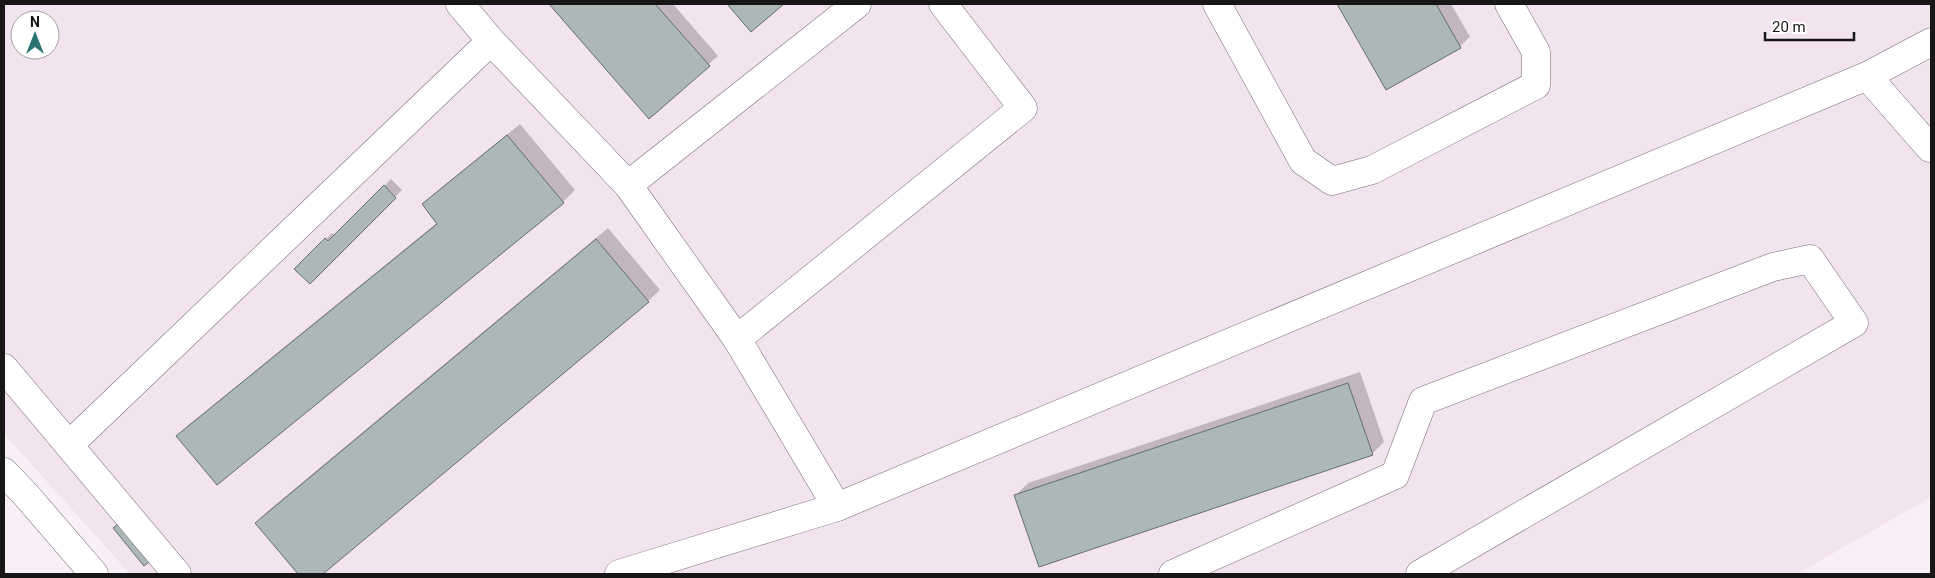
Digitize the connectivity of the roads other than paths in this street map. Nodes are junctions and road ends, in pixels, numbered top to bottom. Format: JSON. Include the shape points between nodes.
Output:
{"nodes":[{"id":1,"x":460,"y":4,"type":"edge"},
{"id":2,"x":857,"y":4,"type":"edge"},
{"id":3,"x":943,"y":4,"type":"edge"},
{"id":4,"x":1217,"y":4,"type":"edge"},
{"id":5,"x":1509,"y":4,"type":"edge"},
{"id":6,"x":491,"y":41,"type":"junction"},
{"id":7,"x":1931,"y":42,"type":"edge"},
{"id":8,"x":1867,"y":76,"type":"junction"},
{"id":9,"x":1931,"y":147,"type":"edge"},
{"id":10,"x":628,"y":185,"type":"junction"},
{"id":11,"x":737,"y":339,"type":"junction"},
{"id":12,"x":4,"y":368,"type":"edge"},
{"id":13,"x":69,"y":446,"type":"junction"},
{"id":14,"x":4,"y":472,"type":"edge"},
{"id":15,"x":837,"y":507,"type":"junction"},
{"id":16,"x":94,"y":574,"type":"edge"},
{"id":17,"x":177,"y":574,"type":"edge"},
{"id":18,"x":619,"y":574,"type":"edge"},
{"id":19,"x":1173,"y":574,"type":"edge"},
{"id":20,"x":1420,"y":574,"type":"edge"}],
"edges":[{"from":1,"to":6,"type":"street"},
{"from":2,"to":10,"type":"street"},
{"from":3,"to":11,"type":"street","via":[[1023,108]]},
{"from":4,"to":5,"type":"street","via":[[1303,161],[1332,181],[1372,170],[1536,85],[1536,52]]},
{"from":6,"to":10,"type":"street"},
{"from":6,"to":13,"type":"street"},
{"from":7,"to":8,"type":"street"},
{"from":8,"to":9,"type":"street"},
{"from":8,"to":15,"type":"street"},
{"from":10,"to":11,"type":"street"},
{"from":11,"to":15,"type":"street"},
{"from":12,"to":13,"type":"street"},
{"from":13,"to":17,"type":"street"},
{"from":14,"to":16,"type":"street"},
{"from":15,"to":18,"type":"street"},
{"from":19,"to":20,"type":"street","via":[[1395,476],[1423,401],[1773,267],[1810,259],[1854,323]]}]}
